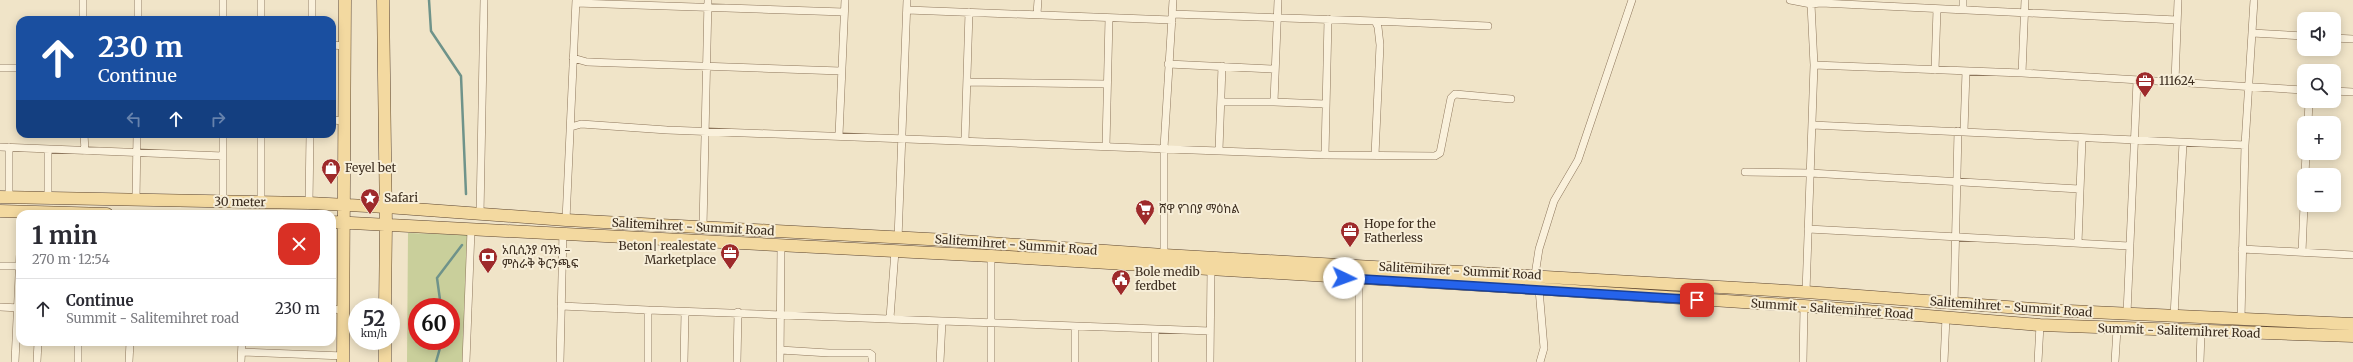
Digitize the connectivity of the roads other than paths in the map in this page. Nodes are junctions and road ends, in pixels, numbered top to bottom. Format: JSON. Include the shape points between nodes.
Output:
{"nodes":[{"id":1,"x":83,"y":0,"type":"edge"},
{"id":2,"x":138,"y":0,"type":"edge"},
{"id":3,"x":223,"y":0,"type":"edge"},
{"id":4,"x":261,"y":0,"type":"edge"},
{"id":5,"x":312,"y":0,"type":"edge"},
{"id":6,"x":345,"y":0,"type":"edge"},
{"id":7,"x":383,"y":0,"type":"edge"},
{"id":8,"x":484,"y":0,"type":"edge"},
{"id":9,"x":845,"y":0,"type":"edge"},
{"id":10,"x":907,"y":0,"type":"edge"},
{"id":11,"x":1038,"y":0,"type":"edge"},
{"id":12,"x":1173,"y":0,"type":"edge"},
{"id":13,"x":1278,"y":0,"type":"edge"},
{"id":14,"x":1632,"y":0,"type":"edge"},
{"id":15,"x":1790,"y":0,"type":"edge"},
{"id":16,"x":1963,"y":0,"type":"edge"},
{"id":17,"x":2025,"y":0,"type":"edge"},
{"id":18,"x":2178,"y":0,"type":"edge"},
{"id":19,"x":2254,"y":0,"type":"edge"},
{"id":20,"x":576,"y":1,"type":"edge"},
{"id":21,"x":1811,"y":2,"type":"edge"},
{"id":22,"x":708,"y":4,"type":"edge"},
{"id":23,"x":1937,"y":9,"type":"junction"},
{"id":24,"x":907,"y":10,"type":"junction"},
{"id":25,"x":1963,"y":10,"type":"junction"},
{"id":26,"x":844,"y":12,"type":"junction"},
{"id":27,"x":969,"y":12,"type":"junction"},
{"id":28,"x":2024,"y":13,"type":"junction"},
{"id":29,"x":1037,"y":14,"type":"junction"},
{"id":30,"x":83,"y":16,"type":"edge"},
{"id":31,"x":138,"y":16,"type":"edge"},
{"id":32,"x":223,"y":16,"type":"edge"},
{"id":33,"x":261,"y":16,"type":"edge"},
{"id":34,"x":312,"y":16,"type":"edge"},
{"id":35,"x":1172,"y":17,"type":"junction"},
{"id":36,"x":1109,"y":18,"type":"junction"},
{"id":37,"x":1278,"y":18,"type":"junction"},
{"id":38,"x":1328,"y":19,"type":"junction"},
{"id":39,"x":2177,"y":20,"type":"junction"},
{"id":40,"x":1375,"y":21,"type":"junction"},
{"id":41,"x":1488,"y":26,"type":"dead end"},
{"id":42,"x":2252,"y":33,"type":"junction"},
{"id":43,"x":2297,"y":36,"type":"edge"},
{"id":44,"x":2341,"y":39,"type":"edge"},
{"id":45,"x":2353,"y":40,"type":"edge"},
{"id":46,"x":336,"y":45,"type":"edge"},
{"id":47,"x":345,"y":46,"type":"junction"},
{"id":48,"x":573,"y":58,"type":"junction"},
{"id":49,"x":1168,"y":64,"type":"junction"},
{"id":50,"x":707,"y":65,"type":"junction"},
{"id":51,"x":1814,"y":65,"type":"junction"},
{"id":52,"x":1222,"y":66,"type":"junction"},
{"id":53,"x":0,"y":68,"type":"edge"},
{"id":54,"x":16,"y":68,"type":"edge"},
{"id":55,"x":1274,"y":69,"type":"junction"},
{"id":56,"x":1935,"y":70,"type":"junction"},
{"id":57,"x":841,"y":71,"type":"junction"},
{"id":58,"x":1966,"y":71,"type":"junction"},
{"id":59,"x":2022,"y":73,"type":"junction"},
{"id":60,"x":2137,"y":81,"type":"junction"},
{"id":61,"x":968,"y":82,"type":"junction"},
{"id":62,"x":2175,"y":82,"type":"junction"},
{"id":63,"x":1107,"y":84,"type":"junction"},
{"id":64,"x":2248,"y":87,"type":"junction"},
{"id":65,"x":2297,"y":90,"type":"edge"},
{"id":66,"x":2341,"y":91,"type":"edge"},
{"id":67,"x":2353,"y":92,"type":"edge"},
{"id":68,"x":1511,"y":99,"type":"dead end"},
{"id":69,"x":1222,"y":102,"type":"junction"},
{"id":70,"x":1274,"y":102,"type":"junction"},
{"id":71,"x":1325,"y":104,"type":"junction"},
{"id":72,"x":336,"y":120,"type":"edge"},
{"id":73,"x":345,"y":121,"type":"junction"},
{"id":74,"x":1812,"y":126,"type":"junction"},
{"id":75,"x":571,"y":127,"type":"junction"},
{"id":76,"x":706,"y":131,"type":"junction"},
{"id":77,"x":1961,"y":131,"type":"junction"},
{"id":78,"x":839,"y":135,"type":"junction"},
{"id":79,"x":84,"y":138,"type":"edge"},
{"id":80,"x":137,"y":138,"type":"edge"},
{"id":81,"x":223,"y":138,"type":"edge"},
{"id":82,"x":261,"y":138,"type":"edge"},
{"id":83,"x":310,"y":138,"type":"edge"},
{"id":84,"x":903,"y":138,"type":"junction"},
{"id":85,"x":2082,"y":139,"type":"junction"},
{"id":86,"x":965,"y":140,"type":"junction"},
{"id":87,"x":2135,"y":142,"type":"junction"},
{"id":88,"x":2183,"y":143,"type":"junction"},
{"id":89,"x":2245,"y":145,"type":"junction"},
{"id":90,"x":1106,"y":146,"type":"junction"},
{"id":91,"x":0,"y":147,"type":"edge"},
{"id":92,"x":9,"y":147,"type":"junction"},
{"id":93,"x":1164,"y":148,"type":"junction"},
{"id":94,"x":48,"y":149,"type":"junction"},
{"id":95,"x":1219,"y":150,"type":"junction"},
{"id":96,"x":85,"y":151,"type":"junction"},
{"id":97,"x":137,"y":153,"type":"junction"},
{"id":98,"x":1325,"y":155,"type":"junction"},
{"id":99,"x":1375,"y":155,"type":"junction"},
{"id":100,"x":223,"y":156,"type":"junction"},
{"id":101,"x":1745,"y":172,"type":"dead end"},
{"id":102,"x":1810,"y":172,"type":"junction"},
{"id":103,"x":1957,"y":181,"type":"junction"},
{"id":104,"x":2079,"y":188,"type":"junction"},
{"id":105,"x":5,"y":197,"type":"edge"},
{"id":106,"x":48,"y":198,"type":"junction"},
{"id":107,"x":136,"y":201,"type":"junction"},
{"id":108,"x":223,"y":202,"type":"junction"},
{"id":109,"x":261,"y":202,"type":"junction"},
{"id":110,"x":309,"y":203,"type":"junction"},
{"id":111,"x":345,"y":206,"type":"junction"},
{"id":112,"x":386,"y":207,"type":"junction"},
{"id":113,"x":0,"y":211,"type":"edge"},
{"id":114,"x":16,"y":212,"type":"edge"},
{"id":115,"x":2304,"y":212,"type":"edge"},
{"id":116,"x":480,"y":214,"type":"junction"},
{"id":117,"x":566,"y":220,"type":"junction"},
{"id":118,"x":336,"y":222,"type":"edge"},
{"id":119,"x":345,"y":222,"type":"junction"},
{"id":120,"x":386,"y":224,"type":"junction"},
{"id":121,"x":703,"y":227,"type":"junction"},
{"id":122,"x":1808,"y":229,"type":"junction"},
{"id":123,"x":471,"y":230,"type":"junction"},
{"id":124,"x":563,"y":232,"type":"junction"},
{"id":125,"x":1955,"y":237,"type":"junction"},
{"id":126,"x":898,"y":239,"type":"junction"},
{"id":127,"x":991,"y":243,"type":"junction"},
{"id":128,"x":2078,"y":243,"type":"junction"},
{"id":129,"x":781,"y":246,"type":"junction"},
{"id":130,"x":2129,"y":246,"type":"junction"},
{"id":131,"x":2242,"y":249,"type":"junction"},
{"id":132,"x":895,"y":251,"type":"junction"},
{"id":133,"x":2302,"y":252,"type":"junction"},
{"id":134,"x":1164,"y":255,"type":"junction"},
{"id":135,"x":2353,"y":255,"type":"edge"},
{"id":136,"x":991,"y":256,"type":"junction"},
{"id":137,"x":0,"y":266,"type":"edge"},
{"id":138,"x":16,"y":266,"type":"edge"},
{"id":139,"x":1211,"y":269,"type":"junction"},
{"id":140,"x":1533,"y":275,"type":"junction"},
{"id":141,"x":1359,"y":278,"type":"junction"},
{"id":142,"x":1534,"y":289,"type":"junction"},
{"id":143,"x":1806,"y":292,"type":"junction"},
{"id":144,"x":385,"y":298,"type":"edge"},
{"id":145,"x":1954,"y":304,"type":"junction"},
{"id":146,"x":561,"y":306,"type":"junction"},
{"id":147,"x":1804,"y":306,"type":"junction"},
{"id":148,"x":0,"y":307,"type":"edge"},
{"id":149,"x":16,"y":308,"type":"edge"},
{"id":150,"x":338,"y":309,"type":"edge"},
{"id":151,"x":648,"y":310,"type":"junction"},
{"id":152,"x":685,"y":312,"type":"junction"},
{"id":153,"x":738,"y":312,"type":"junction"},
{"id":154,"x":2127,"y":314,"type":"junction"},
{"id":155,"x":779,"y":315,"type":"junction"},
{"id":156,"x":1946,"y":317,"type":"junction"},
{"id":157,"x":2174,"y":317,"type":"junction"},
{"id":158,"x":890,"y":318,"type":"junction"},
{"id":159,"x":2241,"y":319,"type":"junction"},
{"id":160,"x":942,"y":321,"type":"junction"},
{"id":161,"x":993,"y":324,"type":"junction"},
{"id":162,"x":2353,"y":324,"type":"edge"},
{"id":163,"x":2040,"y":325,"type":"junction"},
{"id":164,"x":1075,"y":327,"type":"junction"},
{"id":165,"x":2117,"y":329,"type":"junction"},
{"id":166,"x":1155,"y":330,"type":"junction"},
{"id":167,"x":1210,"y":331,"type":"junction"},
{"id":168,"x":2201,"y":332,"type":"junction"},
{"id":169,"x":2353,"y":336,"type":"edge"},
{"id":170,"x":16,"y":346,"type":"edge"},
{"id":171,"x":38,"y":346,"type":"edge"},
{"id":172,"x":78,"y":346,"type":"edge"},
{"id":173,"x":130,"y":346,"type":"edge"},
{"id":174,"x":242,"y":346,"type":"edge"},
{"id":175,"x":385,"y":350,"type":"edge"},
{"id":176,"x":780,"y":350,"type":"junction"},
{"id":177,"x":242,"y":352,"type":"junction"},
{"id":178,"x":828,"y":353,"type":"junction"},
{"id":179,"x":297,"y":359,"type":"edge"},
{"id":180,"x":343,"y":359,"type":"edge"},
{"id":181,"x":15,"y":362,"type":"edge"},
{"id":182,"x":37,"y":362,"type":"edge"},
{"id":183,"x":78,"y":362,"type":"edge"},
{"id":184,"x":129,"y":362,"type":"edge"},
{"id":185,"x":241,"y":362,"type":"edge"},
{"id":186,"x":385,"y":362,"type":"edge"},
{"id":187,"x":466,"y":362,"type":"edge"},
{"id":188,"x":560,"y":362,"type":"edge"},
{"id":189,"x":648,"y":362,"type":"edge"},
{"id":190,"x":684,"y":362,"type":"edge"},
{"id":191,"x":737,"y":362,"type":"edge"},
{"id":192,"x":780,"y":362,"type":"edge"},
{"id":193,"x":828,"y":362,"type":"edge"},
{"id":194,"x":872,"y":362,"type":"edge"},
{"id":195,"x":940,"y":362,"type":"edge"},
{"id":196,"x":991,"y":362,"type":"edge"},
{"id":197,"x":1074,"y":362,"type":"edge"},
{"id":198,"x":1155,"y":362,"type":"edge"},
{"id":199,"x":1210,"y":362,"type":"edge"},
{"id":200,"x":1359,"y":362,"type":"edge"},
{"id":201,"x":1540,"y":362,"type":"edge"},
{"id":202,"x":1803,"y":362,"type":"edge"},
{"id":203,"x":1944,"y":362,"type":"edge"},
{"id":204,"x":2038,"y":362,"type":"edge"},
{"id":205,"x":2115,"y":362,"type":"edge"},
{"id":206,"x":2200,"y":362,"type":"edge"}],
"edges":[{"from":1,"to":30,"type":"street"},
{"from":2,"to":31,"type":"street"},
{"from":3,"to":32,"type":"street"},
{"from":4,"to":33,"type":"street"},
{"from":5,"to":34,"type":"street"},
{"from":6,"to":47,"type":"main road"},
{"from":7,"to":112,"type":"main road"},
{"from":8,"to":116,"type":"street"},
{"from":9,"to":26,"type":"street"},
{"from":10,"to":24,"type":"street"},
{"from":11,"to":29,"type":"street"},
{"from":12,"to":35,"type":"street"},
{"from":13,"to":37,"type":"street"},
{"from":14,"to":140,"type":"street","via":[[1578,160],[1554,201]]},
{"from":15,"to":21,"type":"street"},
{"from":16,"to":25,"type":"street"},
{"from":17,"to":28,"type":"street"},
{"from":18,"to":39,"type":"street"},
{"from":19,"to":42,"type":"street"},
{"from":20,"to":22,"type":"street"},
{"from":20,"to":48,"type":"street"},
{"from":21,"to":23,"type":"street"},
{"from":21,"to":51,"type":"street"},
{"from":22,"to":26,"type":"street"},
{"from":22,"to":50,"type":"street"},
{"from":23,"to":25,"type":"street"},
{"from":23,"to":56,"type":"street"},
{"from":24,"to":27,"type":"street"},
{"from":24,"to":84,"type":"street"},
{"from":25,"to":28,"type":"street"},
{"from":26,"to":57,"type":"street"},
{"from":27,"to":29,"type":"street"},
{"from":27,"to":61,"type":"street"},
{"from":28,"to":39,"type":"street"},
{"from":28,"to":59,"type":"street"},
{"from":29,"to":36,"type":"street"},
{"from":35,"to":36,"type":"street"},
{"from":35,"to":37,"type":"street"},
{"from":35,"to":49,"type":"street"},
{"from":36,"to":63,"type":"street"},
{"from":37,"to":38,"type":"street"},
{"from":37,"to":55,"type":"street"},
{"from":38,"to":40,"type":"street"},
{"from":38,"to":71,"type":"street"},
{"from":39,"to":62,"type":"street"},
{"from":40,"to":41,"type":"street"},
{"from":40,"to":99,"type":"street","via":[[1380,44]]},
{"from":42,"to":43,"type":"street"},
{"from":42,"to":64,"type":"street"},
{"from":44,"to":45,"type":"street"},
{"from":46,"to":47,"type":"street"},
{"from":47,"to":73,"type":"main road"},
{"from":48,"to":50,"type":"street","via":[[587,62]]},
{"from":48,"to":75,"type":"street"},
{"from":49,"to":52,"type":"street"},
{"from":49,"to":93,"type":"street"},
{"from":50,"to":57,"type":"street"},
{"from":50,"to":76,"type":"street"},
{"from":51,"to":56,"type":"street"},
{"from":51,"to":74,"type":"street"},
{"from":52,"to":55,"type":"street"},
{"from":52,"to":69,"type":"street"},
{"from":53,"to":54,"type":"street"},
{"from":55,"to":70,"type":"street"},
{"from":56,"to":58,"type":"street"},
{"from":57,"to":78,"type":"street"},
{"from":58,"to":59,"type":"street"},
{"from":58,"to":77,"type":"street"},
{"from":59,"to":60,"type":"street"},
{"from":60,"to":62,"type":"street"},
{"from":60,"to":87,"type":"street"},
{"from":61,"to":63,"type":"street"},
{"from":61,"to":86,"type":"street"},
{"from":62,"to":64,"type":"street"},
{"from":63,"to":90,"type":"street"},
{"from":64,"to":65,"type":"street"},
{"from":64,"to":89,"type":"street"},
{"from":66,"to":67,"type":"street"},
{"from":68,"to":99,"type":"street","via":[[1454,94],[1440,153],[1435,156]]},
{"from":69,"to":70,"type":"street"},
{"from":69,"to":95,"type":"street"},
{"from":70,"to":71,"type":"street"},
{"from":71,"to":98,"type":"street"},
{"from":72,"to":73,"type":"street"},
{"from":73,"to":111,"type":"main road"},
{"from":74,"to":77,"type":"street"},
{"from":74,"to":102,"type":"street"},
{"from":75,"to":76,"type":"street","via":[[581,124]]},
{"from":75,"to":117,"type":"street"},
{"from":76,"to":78,"type":"street"},
{"from":76,"to":121,"type":"street"},
{"from":77,"to":85,"type":"street"},
{"from":77,"to":103,"type":"street"},
{"from":78,"to":84,"type":"street"},
{"from":79,"to":96,"type":"street"},
{"from":80,"to":97,"type":"street"},
{"from":81,"to":100,"type":"street"},
{"from":82,"to":109,"type":"street"},
{"from":83,"to":110,"type":"street"},
{"from":84,"to":86,"type":"street"},
{"from":84,"to":126,"type":"street"},
{"from":85,"to":87,"type":"street"},
{"from":85,"to":104,"type":"street"},
{"from":86,"to":90,"type":"street"},
{"from":87,"to":88,"type":"street"},
{"from":87,"to":130,"type":"street"},
{"from":88,"to":89,"type":"street"},
{"from":88,"to":157,"type":"street"},
{"from":89,"to":131,"type":"street"},
{"from":90,"to":93,"type":"street"},
{"from":91,"to":92,"type":"street"},
{"from":92,"to":94,"type":"street"},
{"from":92,"to":105,"type":"street"},
{"from":93,"to":95,"type":"street"},
{"from":93,"to":134,"type":"street"},
{"from":94,"to":96,"type":"street"},
{"from":94,"to":106,"type":"street"},
{"from":95,"to":98,"type":"street"},
{"from":96,"to":97,"type":"street"},
{"from":97,"to":100,"type":"street"},
{"from":97,"to":107,"type":"street"},
{"from":98,"to":99,"type":"street"},
{"from":100,"to":108,"type":"street"},
{"from":101,"to":102,"type":"street"},
{"from":102,"to":103,"type":"street"},
{"from":102,"to":122,"type":"street"},
{"from":103,"to":104,"type":"street"},
{"from":103,"to":125,"type":"street"},
{"from":104,"to":128,"type":"street"},
{"from":105,"to":106,"type":"main road","name":"30 meter"},
{"from":106,"to":107,"type":"main road","name":"30 meter"},
{"from":107,"to":108,"type":"main road","name":"30 meter"},
{"from":108,"to":109,"type":"main road","name":"30 meter"},
{"from":109,"to":110,"type":"main road","name":"30 meter"},
{"from":110,"to":111,"type":"main road","name":"30 meter"},
{"from":111,"to":112,"type":"main road"},
{"from":111,"to":119,"type":"main road"},
{"from":112,"to":116,"type":"main road","name":"Salitemihret - Summit Road"},
{"from":112,"to":120,"type":"main road"},
{"from":113,"to":114,"type":"main road"},
{"from":115,"to":133,"type":"street"},
{"from":116,"to":117,"type":"main road","name":"Salitemihret - Summit Road"},
{"from":117,"to":121,"type":"main road","name":"Salitemihret - Summit Road"},
{"from":118,"to":119,"type":"main road"},
{"from":119,"to":120,"type":"main road"},
{"from":119,"to":150,"type":"main road"},
{"from":120,"to":123,"type":"main road"},
{"from":120,"to":144,"type":"main road"},
{"from":121,"to":126,"type":"main road","name":"Salitemihret - Summit Road"},
{"from":122,"to":125,"type":"street"},
{"from":122,"to":143,"type":"street"},
{"from":123,"to":124,"type":"main road"},
{"from":123,"to":187,"type":"street"},
{"from":124,"to":129,"type":"main road"},
{"from":124,"to":146,"type":"street"},
{"from":125,"to":128,"type":"street"},
{"from":125,"to":145,"type":"street"},
{"from":126,"to":127,"type":"main road","name":"Salitemihret - Summit Road"},
{"from":127,"to":134,"type":"main road","name":"Salitemihret - Summit Road"},
{"from":127,"to":136,"type":"street"},
{"from":128,"to":130,"type":"street"},
{"from":129,"to":132,"type":"main road"},
{"from":129,"to":155,"type":"street"},
{"from":130,"to":154,"type":"street"},
{"from":131,"to":133,"type":"street"},
{"from":131,"to":159,"type":"street"},
{"from":132,"to":136,"type":"main road"},
{"from":132,"to":158,"type":"street"},
{"from":133,"to":135,"type":"street"},
{"from":134,"to":140,"type":"main road","name":"Salitemihret - Summit Road"},
{"from":136,"to":139,"type":"main road"},
{"from":136,"to":161,"type":"street"},
{"from":137,"to":138,"type":"street"},
{"from":139,"to":141,"type":"main road"},
{"from":139,"to":167,"type":"street"},
{"from":140,"to":142,"type":"main road"},
{"from":140,"to":143,"type":"main road","name":"Salitemihret - Summit Road"},
{"from":141,"to":142,"type":"main road"},
{"from":141,"to":200,"type":"street"},
{"from":142,"to":147,"type":"main road","name":"Summit - Salitemihret Road"},
{"from":142,"to":201,"type":"street","via":[[1544,348]]},
{"from":143,"to":145,"type":"main road","name":"Salitemihret - Summit Road"},
{"from":145,"to":154,"type":"main road","name":"Salitemihret - Summit Road"},
{"from":146,"to":151,"type":"street"},
{"from":146,"to":188,"type":"street"},
{"from":147,"to":156,"type":"main road","name":"Summit - Salitemihret Road"},
{"from":147,"to":202,"type":"street"},
{"from":148,"to":149,"type":"street"},
{"from":150,"to":180,"type":"main road"},
{"from":151,"to":152,"type":"street"},
{"from":151,"to":189,"type":"street"},
{"from":152,"to":153,"type":"street"},
{"from":152,"to":190,"type":"street"},
{"from":153,"to":155,"type":"street"},
{"from":153,"to":191,"type":"street"},
{"from":154,"to":157,"type":"main road","name":"Salitemihret - Summit Road"},
{"from":155,"to":158,"type":"street"},
{"from":155,"to":176,"type":"street"},
{"from":156,"to":163,"type":"main road","name":"Summit - Salitemihret Road"},
{"from":156,"to":203,"type":"street"},
{"from":157,"to":159,"type":"main road","name":"Salitemihret - Summit Road"},
{"from":158,"to":160,"type":"street"},
{"from":159,"to":162,"type":"main road","name":"Salitemihret - Summit Road"},
{"from":160,"to":161,"type":"street"},
{"from":160,"to":195,"type":"street"},
{"from":161,"to":164,"type":"street"},
{"from":161,"to":196,"type":"street"},
{"from":163,"to":165,"type":"main road","name":"Summit - Salitemihret Road"},
{"from":163,"to":204,"type":"street"},
{"from":164,"to":166,"type":"street"},
{"from":164,"to":197,"type":"street"},
{"from":165,"to":168,"type":"main road","name":"Summit - Salitemihret Road"},
{"from":165,"to":205,"type":"street"},
{"from":166,"to":167,"type":"street"},
{"from":166,"to":198,"type":"street"},
{"from":167,"to":199,"type":"street"},
{"from":168,"to":169,"type":"main road","name":"Summit - Salitemihret Road"},
{"from":168,"to":206,"type":"street"},
{"from":170,"to":181,"type":"street"},
{"from":171,"to":182,"type":"street"},
{"from":172,"to":183,"type":"street"},
{"from":173,"to":184,"type":"street"},
{"from":174,"to":177,"type":"street"},
{"from":175,"to":186,"type":"main road"},
{"from":176,"to":178,"type":"street"},
{"from":176,"to":192,"type":"street"},
{"from":177,"to":179,"type":"street"},
{"from":177,"to":185,"type":"street"},
{"from":178,"to":193,"type":"street"},
{"from":178,"to":194,"type":"street","via":[[869,353],[872,355]]},
{"from":179,"to":180,"type":"street"}]}
